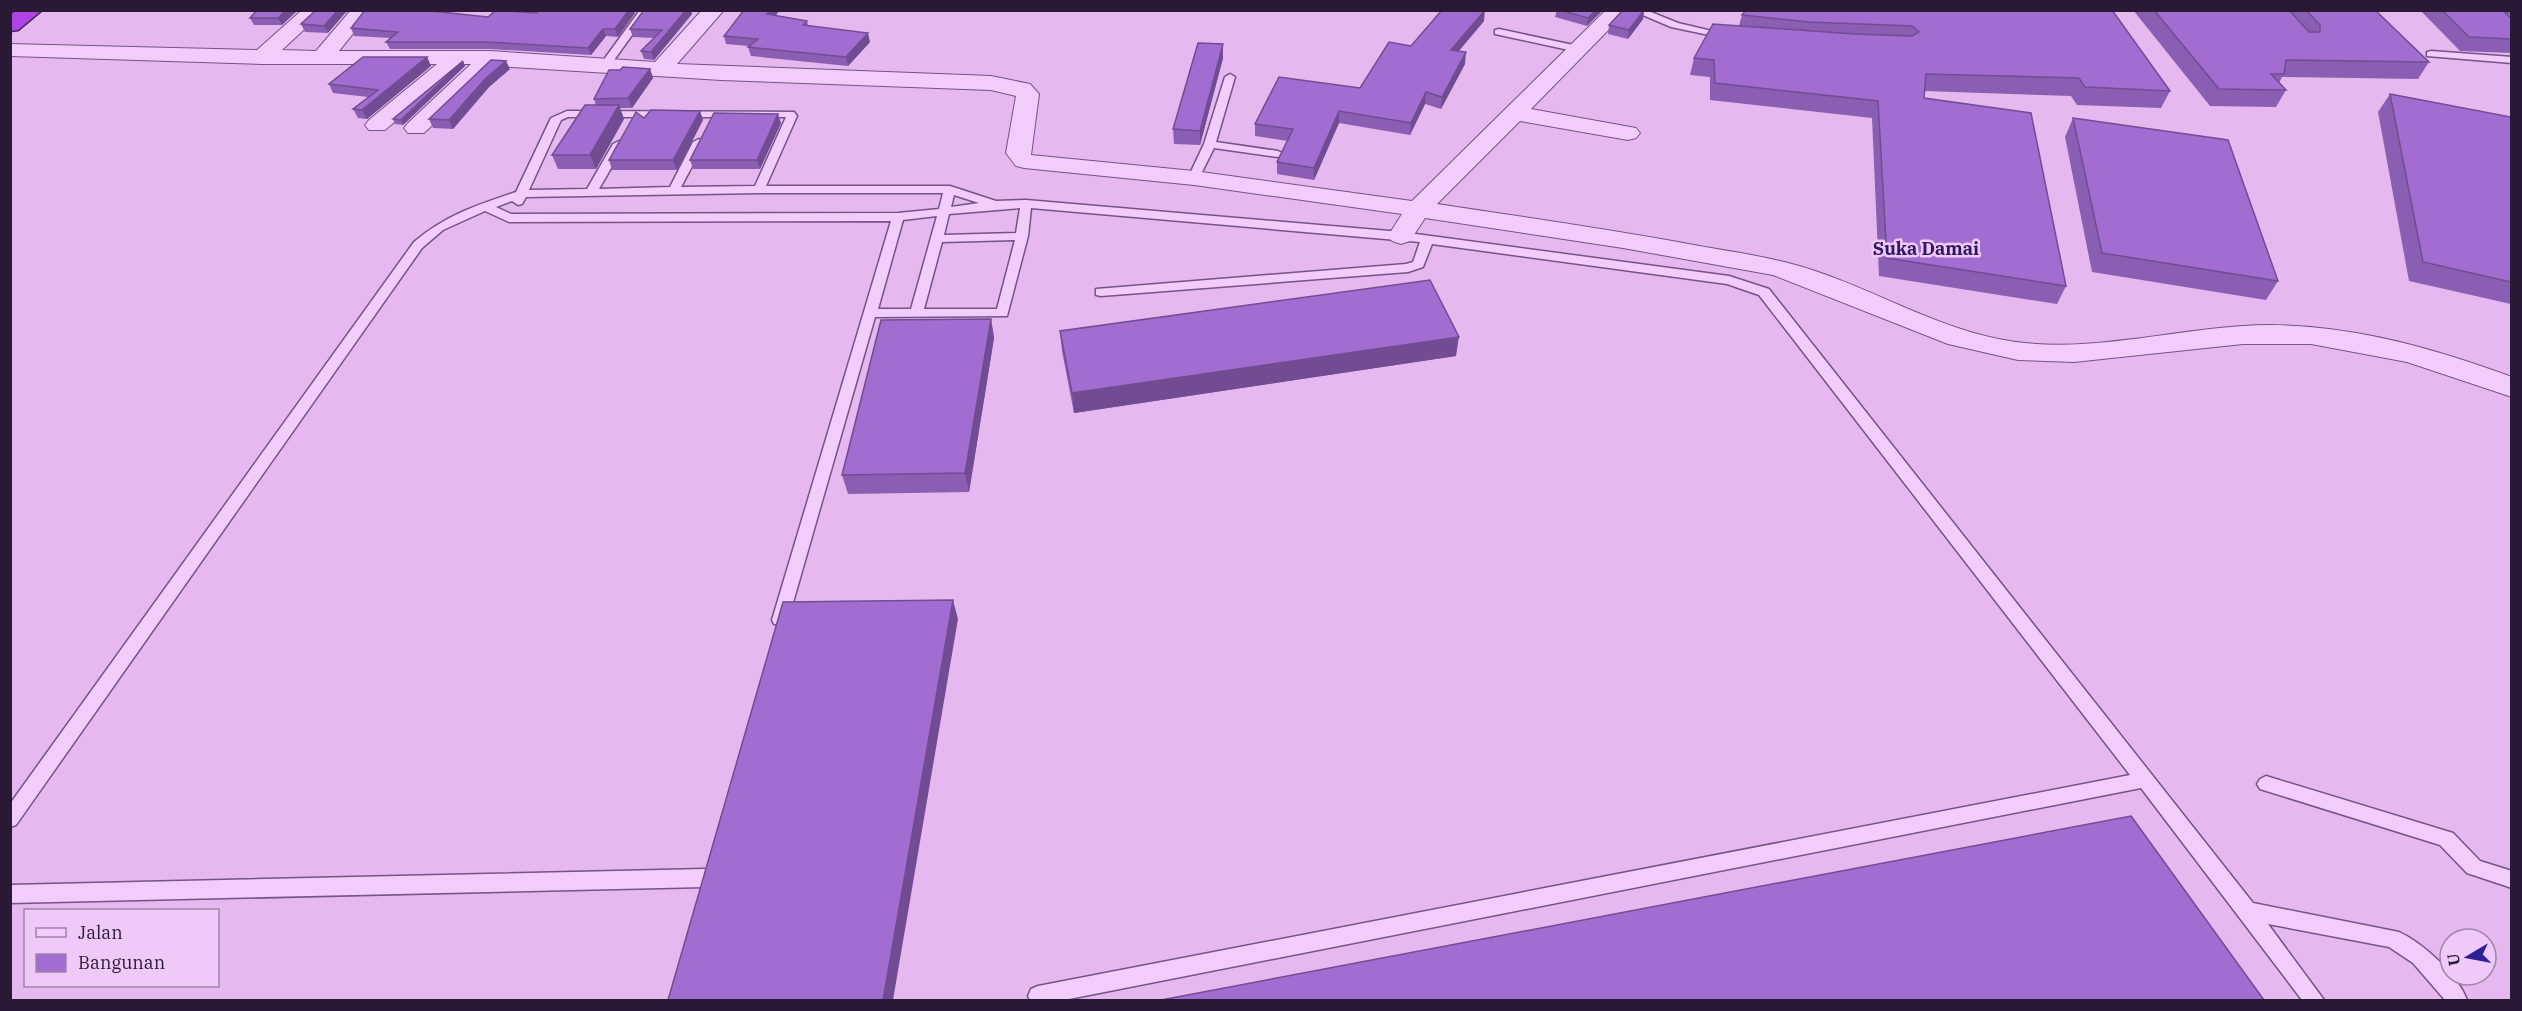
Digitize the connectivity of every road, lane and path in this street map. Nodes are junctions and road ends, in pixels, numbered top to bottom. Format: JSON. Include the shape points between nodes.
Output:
{"nodes":[{"id":1,"x":32,"y":10,"type":"edge"},
{"id":2,"x":315,"y":10,"type":"edge"},
{"id":3,"x":362,"y":10,"type":"edge"},
{"id":4,"x":645,"y":10,"type":"edge"},
{"id":5,"x":714,"y":10,"type":"edge"},
{"id":6,"x":1618,"y":10,"type":"edge"},
{"id":7,"x":1636,"y":10,"type":"edge"},
{"id":8,"x":10,"y":25,"type":"edge"},
{"id":9,"x":1499,"y":32,"type":"dead end"},
{"id":10,"x":1740,"y":37,"type":"edge"},
{"id":11,"x":1578,"y":49,"type":"junction"},
{"id":12,"x":10,"y":50,"type":"edge"},
{"id":13,"x":2431,"y":54,"type":"dead end"},
{"id":14,"x":262,"y":57,"type":"junction"},
{"id":15,"x":426,"y":57,"type":"junction"},
{"id":16,"x":458,"y":57,"type":"junction"},
{"id":17,"x":322,"y":58,"type":"junction"},
{"id":18,"x":490,"y":58,"type":"junction"},
{"id":19,"x":2511,"y":60,"type":"edge"},
{"id":20,"x":605,"y":65,"type":"junction"},
{"id":21,"x":660,"y":70,"type":"junction"},
{"id":22,"x":1230,"y":77,"type":"dead end"},
{"id":23,"x":386,"y":92,"type":"edge"},
{"id":24,"x":1514,"y":113,"type":"junction"},
{"id":25,"x":630,"y":123,"type":"junction"},
{"id":26,"x":709,"y":123,"type":"junction"},
{"id":27,"x":377,"y":125,"type":"dead end"},
{"id":28,"x":416,"y":128,"type":"dead end"},
{"id":29,"x":1628,"y":133,"type":"dead end"},
{"id":30,"x":1210,"y":144,"type":"junction"},
{"id":31,"x":1278,"y":154,"type":"edge"},
{"id":32,"x":1194,"y":178,"type":"junction"},
{"id":33,"x":759,"y":189,"type":"junction"},
{"id":34,"x":674,"y":190,"type":"junction"},
{"id":35,"x":950,"y":190,"type":"junction"},
{"id":36,"x":592,"y":191,"type":"junction"},
{"id":37,"x":521,"y":194,"type":"junction"},
{"id":38,"x":993,"y":203,"type":"junction"},
{"id":39,"x":1026,"y":204,"type":"junction"},
{"id":40,"x":487,"y":207,"type":"junction"},
{"id":41,"x":1418,"y":209,"type":"junction"},
{"id":42,"x":944,"y":213,"type":"junction"},
{"id":43,"x":898,"y":218,"type":"junction"},
{"id":44,"x":509,"y":219,"type":"junction"},
{"id":45,"x":1023,"y":236,"type":"junction"},
{"id":46,"x":1401,"y":236,"type":"junction"},
{"id":47,"x":935,"y":239,"type":"junction"},
{"id":48,"x":1427,"y":239,"type":"junction"},
{"id":49,"x":1101,"y":292,"type":"dead end"},
{"id":50,"x":870,"y":313,"type":"junction"},
{"id":51,"x":916,"y":313,"type":"junction"},
{"id":52,"x":2511,"y":388,"type":"edge"},
{"id":53,"x":774,"y":640,"type":"edge"},
{"id":54,"x":2145,"y":780,"type":"junction"},
{"id":55,"x":2266,"y":784,"type":"dead end"},
{"id":56,"x":10,"y":819,"type":"edge"},
{"id":57,"x":704,"y":878,"type":"edge"},
{"id":58,"x":2511,"y":880,"type":"edge"},
{"id":59,"x":10,"y":894,"type":"edge"},
{"id":60,"x":2247,"y":911,"type":"junction"},
{"id":61,"x":1038,"y":996,"type":"dead end"},
{"id":62,"x":2314,"y":1000,"type":"edge"},
{"id":63,"x":2457,"y":1000,"type":"edge"}],
"edges":[{"from":1,"to":8,"type":"highway"},
{"from":2,"to":14,"type":"street"},
{"from":3,"to":17,"type":"street"},
{"from":4,"to":20,"type":"lane"},
{"from":5,"to":21,"type":"street"},
{"from":6,"to":11,"type":"street"},
{"from":7,"to":10,"type":"lane","via":[[1709,34]]},
{"from":9,"to":11,"type":"lane"},
{"from":11,"to":24,"type":"street"},
{"from":12,"to":14,"type":"street"},
{"from":13,"to":19,"type":"lane"},
{"from":14,"to":17,"type":"street"},
{"from":15,"to":16,"type":"street"},
{"from":15,"to":17,"type":"street"},
{"from":15,"to":23,"type":"street"},
{"from":16,"to":18,"type":"street"},
{"from":16,"to":27,"type":"street"},
{"from":18,"to":20,"type":"street"},
{"from":18,"to":28,"type":"street"},
{"from":20,"to":21,"type":"street"},
{"from":21,"to":32,"type":"street","via":[[968,82],[1017,88],[1026,91],[1029,98],[1018,153],[1024,161]]},
{"from":22,"to":30,"type":"lane"},
{"from":24,"to":29,"type":"street"},
{"from":24,"to":41,"type":"street"},
{"from":25,"to":26,"type":"lane"},
{"from":25,"to":36,"type":"lane"},
{"from":25,"to":37,"type":"lane","via":[[567,114],[556,118]]},
{"from":26,"to":33,"type":"lane","via":[[792,116]]},
{"from":26,"to":34,"type":"lane"},
{"from":30,"to":31,"type":"lane"},
{"from":30,"to":32,"type":"lane"},
{"from":32,"to":41,"type":"street"},
{"from":33,"to":34,"type":"lane"},
{"from":33,"to":35,"type":"lane"},
{"from":34,"to":36,"type":"lane"},
{"from":35,"to":38,"type":"lane"},
{"from":35,"to":42,"type":"lane"},
{"from":36,"to":37,"type":"lane"},
{"from":37,"to":40,"type":"lane"},
{"from":37,"to":44,"type":"lane"},
{"from":38,"to":39,"type":"lane"},
{"from":38,"to":42,"type":"lane"},
{"from":39,"to":45,"type":"lane"},
{"from":39,"to":46,"type":"lane"},
{"from":40,"to":44,"type":"lane"},
{"from":40,"to":56,"type":"lane","via":[[439,227],[418,245]]},
{"from":41,"to":46,"type":"street"},
{"from":41,"to":52,"type":"street","via":[[1637,242],[1784,270],[1858,296],[1918,325],[1963,340],[2019,351],[2088,352],[2262,334],[2333,336],[2474,373]]},
{"from":42,"to":43,"type":"lane"},
{"from":42,"to":47,"type":"lane"},
{"from":43,"to":44,"type":"lane"},
{"from":43,"to":50,"type":"lane"},
{"from":45,"to":47,"type":"lane"},
{"from":45,"to":51,"type":"lane","via":[[1002,313]]},
{"from":46,"to":48,"type":"lane"},
{"from":47,"to":51,"type":"lane"},
{"from":48,"to":49,"type":"lane","via":[[1419,264],[1408,268]]},
{"from":48,"to":54,"type":"lane","via":[[1729,280],[1764,292]]},
{"from":50,"to":51,"type":"lane"},
{"from":50,"to":53,"type":"lane"},
{"from":54,"to":60,"type":"lane"},
{"from":54,"to":61,"type":"lane"},
{"from":55,"to":58,"type":"lane","via":[[2446,839],[2474,867]]},
{"from":57,"to":59,"type":"lane"},
{"from":60,"to":62,"type":"lane"},
{"from":60,"to":63,"type":"lane","via":[[2399,941],[2417,951]]}]}
